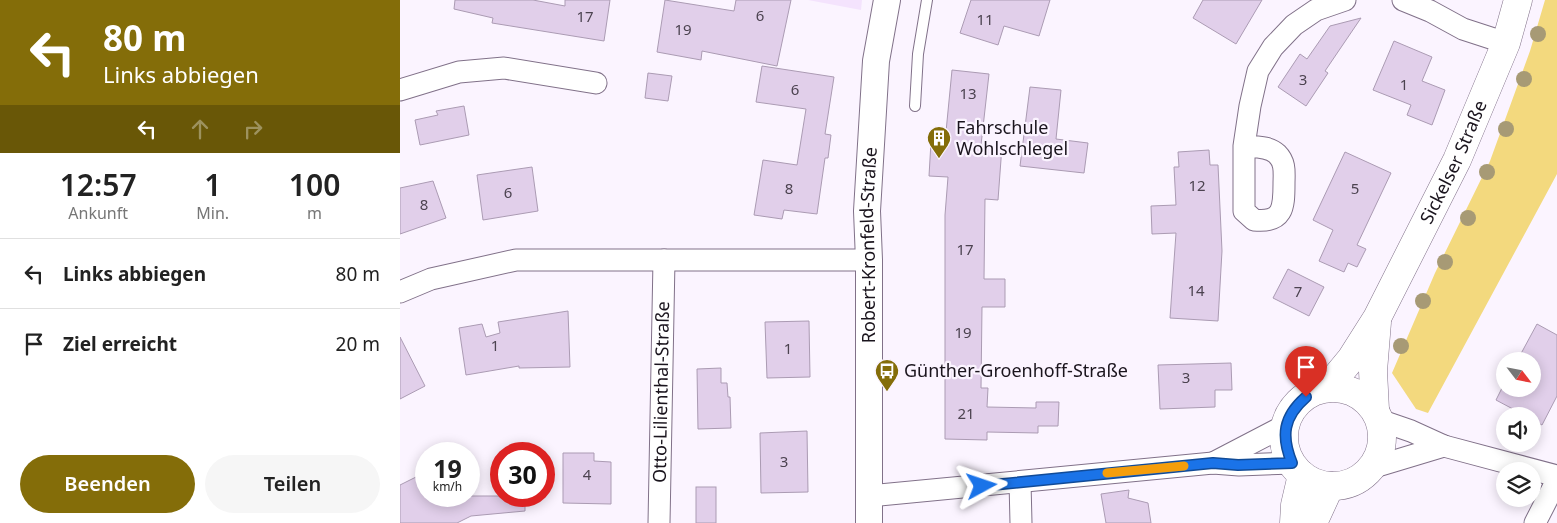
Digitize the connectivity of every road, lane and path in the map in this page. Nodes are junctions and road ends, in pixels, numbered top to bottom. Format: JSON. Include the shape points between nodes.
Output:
{"nodes":[{"id":1,"x":887,"y":0,"type":"edge"},
{"id":2,"x":927,"y":0,"type":"edge"},
{"id":3,"x":1344,"y":0,"type":"edge"},
{"id":4,"x":1403,"y":0,"type":"edge"},
{"id":5,"x":1518,"y":0,"type":"edge"},
{"id":6,"x":1506,"y":44,"type":"junction"},
{"id":7,"x":596,"y":83,"type":"dead end"},
{"id":8,"x":400,"y":90,"type":"edge"},
{"id":9,"x":915,"y":106,"type":"dead end"},
{"id":10,"x":1244,"y":146,"type":"dead end"},
{"id":11,"x":664,"y":260,"type":"junction"},
{"id":12,"x":869,"y":260,"type":"junction"},
{"id":13,"x":400,"y":292,"type":"edge"},
{"id":14,"x":1377,"y":318,"type":"junction"},
{"id":15,"x":1326,"y":388,"type":"junction"},
{"id":16,"x":1377,"y":415,"type":"junction"},
{"id":17,"x":1286,"y":425,"type":"junction"},
{"id":18,"x":1444,"y":446,"type":"junction"},
{"id":19,"x":1213,"y":463,"type":"junction"},
{"id":20,"x":1371,"y":468,"type":"junction"},
{"id":21,"x":1297,"y":469,"type":"junction"},
{"id":22,"x":1557,"y":478,"type":"edge"},
{"id":23,"x":1020,"y":482,"type":"junction"},
{"id":24,"x":1330,"y":486,"type":"junction"},
{"id":25,"x":868,"y":496,"type":"junction"},
{"id":26,"x":659,"y":523,"type":"edge"},
{"id":27,"x":869,"y":523,"type":"edge"},
{"id":28,"x":1021,"y":523,"type":"edge"},
{"id":29,"x":1294,"y":523,"type":"edge"},
{"id":30,"x":1313,"y":523,"type":"edge"},
{"id":31,"x":1535,"y":523,"type":"edge"}],
"edges":[{"from":1,"to":12,"type":"street","name":"Robert-Kronfeld-Straße","via":[[876,61],[867,211]]},
{"from":2,"to":9,"type":"lane","via":[[918,54]]},
{"from":3,"to":10,"type":"street","via":[[1316,10],[1294,25],[1273,47],[1258,71]]},
{"from":4,"to":6,"type":"street","via":[[1462,29]]},
{"from":5,"to":6,"type":"main road","name":"Sickelser Straße"},
{"from":6,"to":14,"type":"main road","name":"Sickelser Straße","via":[[1456,160]]},
{"from":7,"to":8,"type":"street","via":[[504,68],[459,72]]},
{"from":11,"to":12,"type":"street"},
{"from":11,"to":13,"type":"street","via":[[516,260],[431,279]]},
{"from":11,"to":26,"type":"street","name":"Otto-Lilienthal-Straße"},
{"from":12,"to":25,"type":"street","name":"Robert-Kronfeld-Straße"},
{"from":14,"to":15,"type":"main road","name":"Sickelser Straße","via":[[1351,358]]},
{"from":14,"to":16,"type":"main road","name":"Sickelser Straße","via":[[1373,371]]},
{"from":15,"to":16,"type":"main road","via":[[1350,390],[1364,398]]},
{"from":15,"to":17,"type":"main road","via":[[1315,391],[1297,405]]},
{"from":16,"to":18,"type":"street"},
{"from":16,"to":20,"type":"main road","via":[[1382,441],[1379,456]]},
{"from":17,"to":19,"type":"street"},
{"from":17,"to":21,"type":"main road","via":[[1286,448]]},
{"from":18,"to":20,"type":"street"},
{"from":18,"to":22,"type":"street"},
{"from":19,"to":21,"type":"street"},
{"from":19,"to":23,"type":"street"},
{"from":20,"to":24,"type":"main road","via":[[1359,478]]},
{"from":21,"to":24,"type":"main road","via":[[1317,484]]},
{"from":21,"to":29,"type":"main road"},
{"from":22,"to":31,"type":"street"},
{"from":23,"to":25,"type":"street"},
{"from":23,"to":28,"type":"street"},
{"from":24,"to":30,"type":"main road"},
{"from":25,"to":27,"type":"street","name":"Robert-Kronfeld-Straße"}]}
